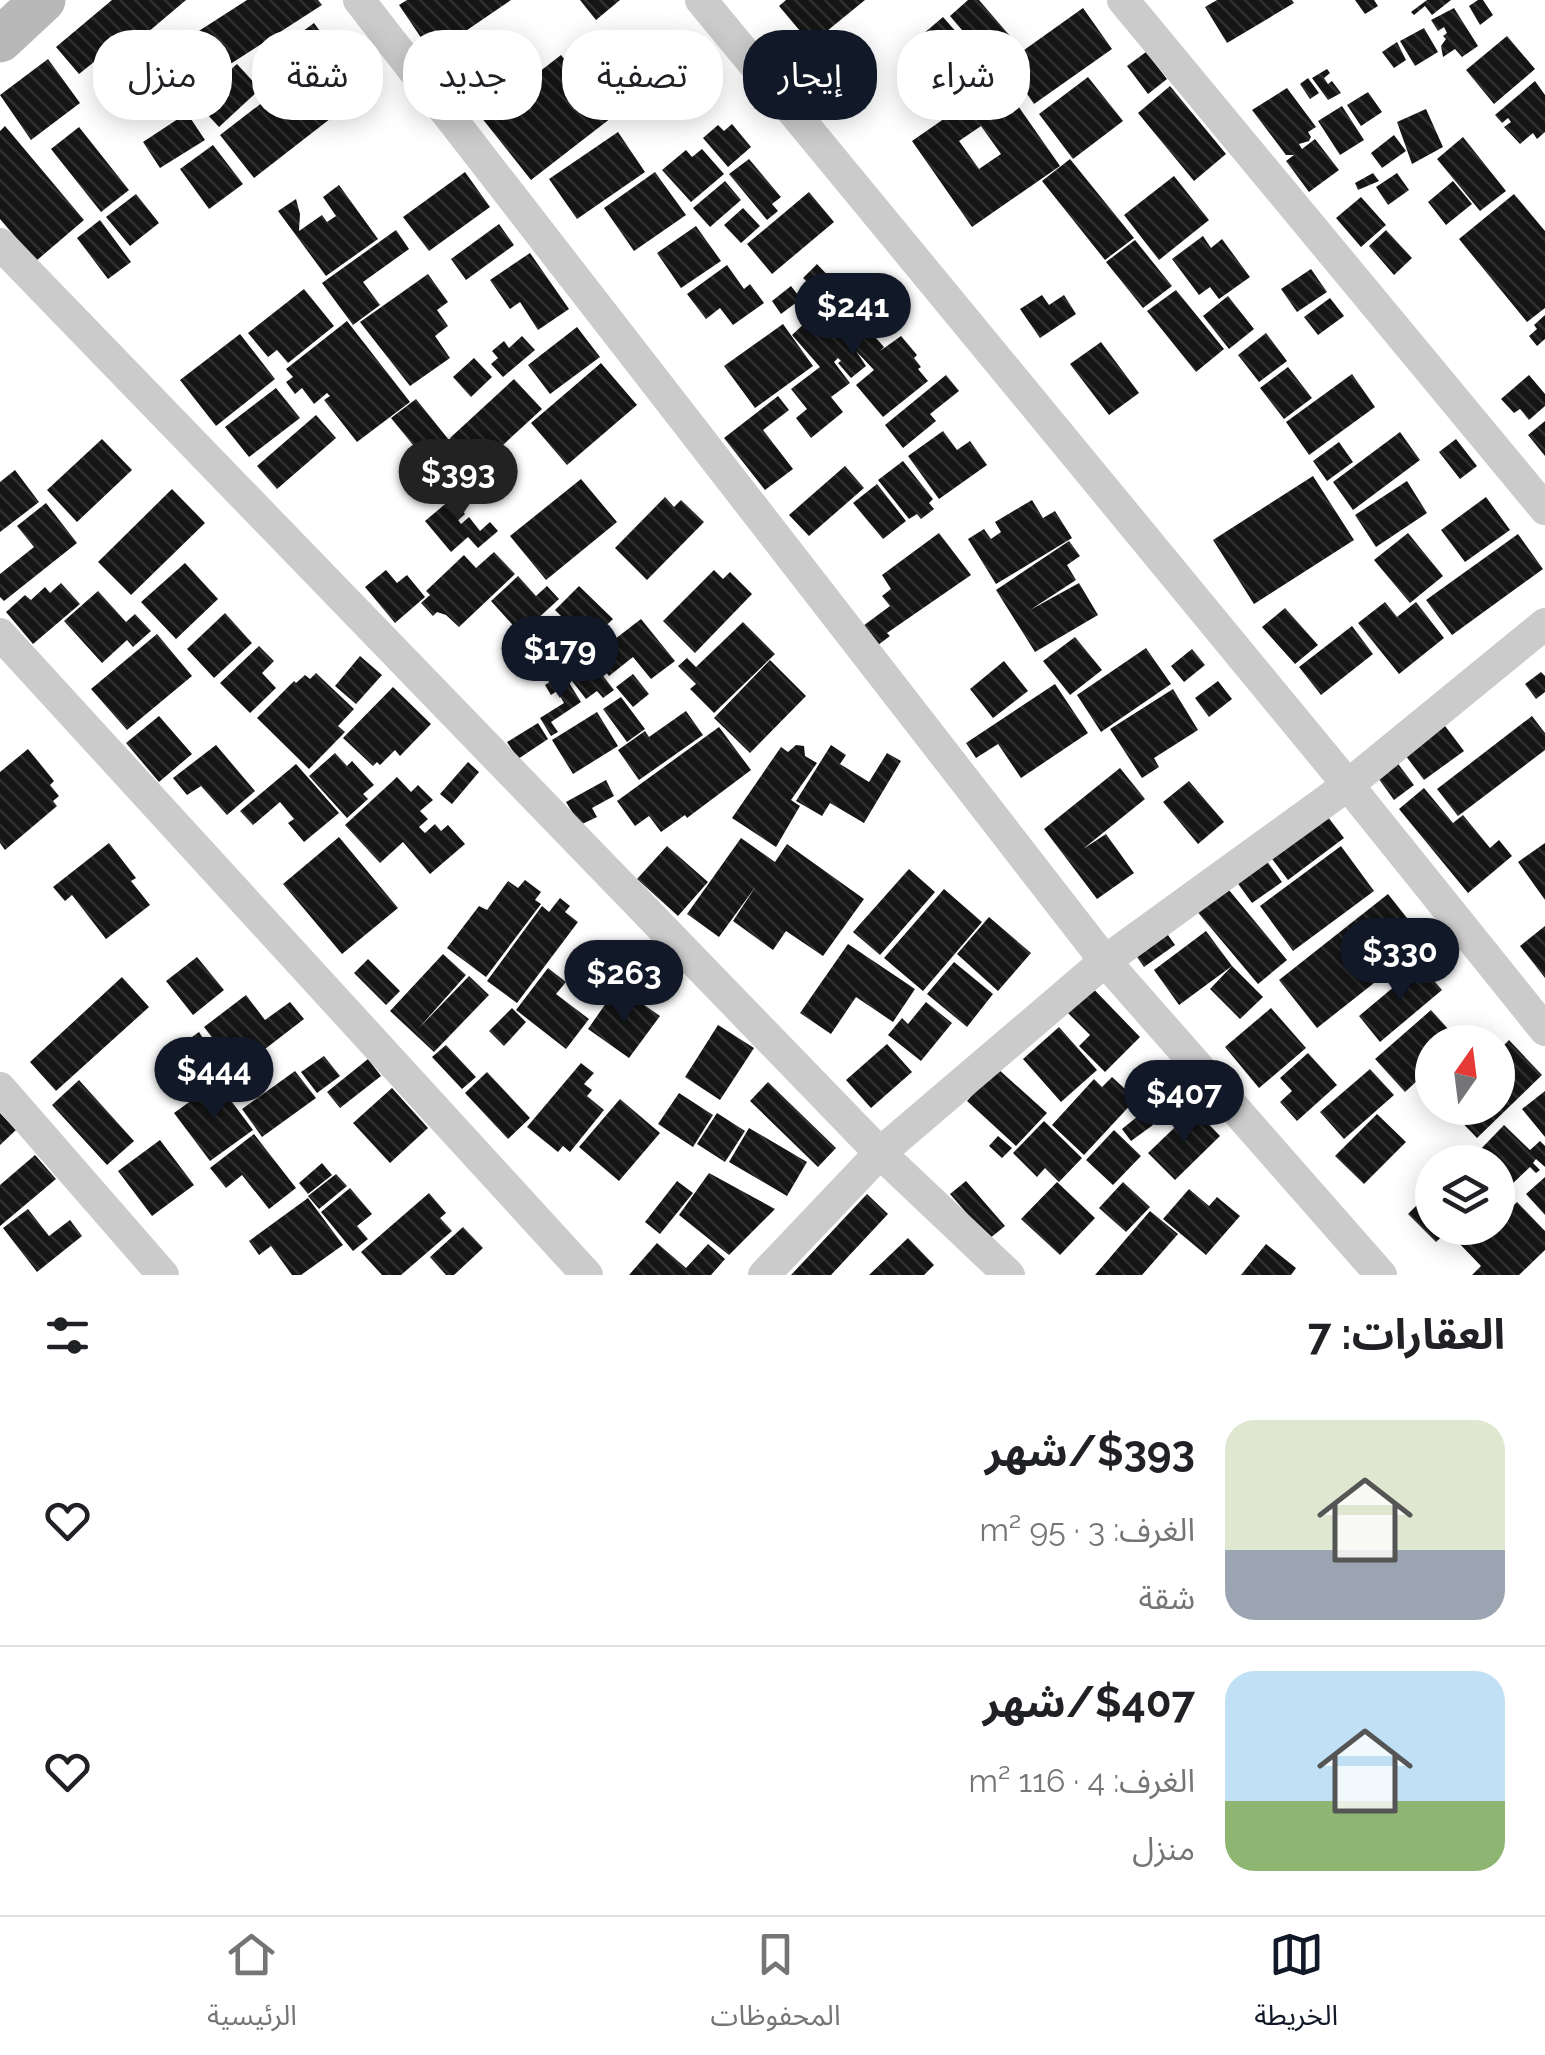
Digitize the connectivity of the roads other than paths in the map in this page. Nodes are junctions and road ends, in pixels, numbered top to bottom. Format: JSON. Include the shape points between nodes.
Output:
{"nodes":[{"id":1,"x":43,"y":0,"type":"edge"},
{"id":2,"x":359,"y":0,"type":"edge"},
{"id":3,"x":701,"y":0,"type":"edge"},
{"id":4,"x":1122,"y":0,"type":"edge"},
{"id":5,"x":0,"y":40,"type":"edge"},
{"id":6,"x":0,"y":244,"type":"edge"},
{"id":7,"x":1545,"y":509,"type":"edge"},
{"id":8,"x":1545,"y":624,"type":"edge"},
{"id":9,"x":0,"y":634,"type":"edge"},
{"id":10,"x":1348,"y":785,"type":"junction"},
{"id":11,"x":1105,"y":961,"type":"junction"},
{"id":12,"x":1545,"y":1030,"type":"edge"},
{"id":13,"x":0,"y":1088,"type":"edge"},
{"id":14,"x":880,"y":1153,"type":"junction"},
{"id":15,"x":162,"y":1275,"type":"edge"},
{"id":16,"x":586,"y":1275,"type":"edge"},
{"id":17,"x":764,"y":1275,"type":"edge"},
{"id":18,"x":1009,"y":1275,"type":"edge"},
{"id":19,"x":1381,"y":1275,"type":"edge"}],
"edges":[{"from":1,"to":5,"type":"main road"},
{"from":2,"to":11,"type":"street"},
{"from":3,"to":10,"type":"street"},
{"from":4,"to":7,"type":"street"},
{"from":6,"to":14,"type":"street"},
{"from":8,"to":10,"type":"street"},
{"from":9,"to":16,"type":"street"},
{"from":10,"to":11,"type":"street"},
{"from":10,"to":12,"type":"street"},
{"from":11,"to":14,"type":"street"},
{"from":11,"to":19,"type":"street"},
{"from":13,"to":15,"type":"street"},
{"from":14,"to":17,"type":"street"},
{"from":14,"to":18,"type":"street"}]}
